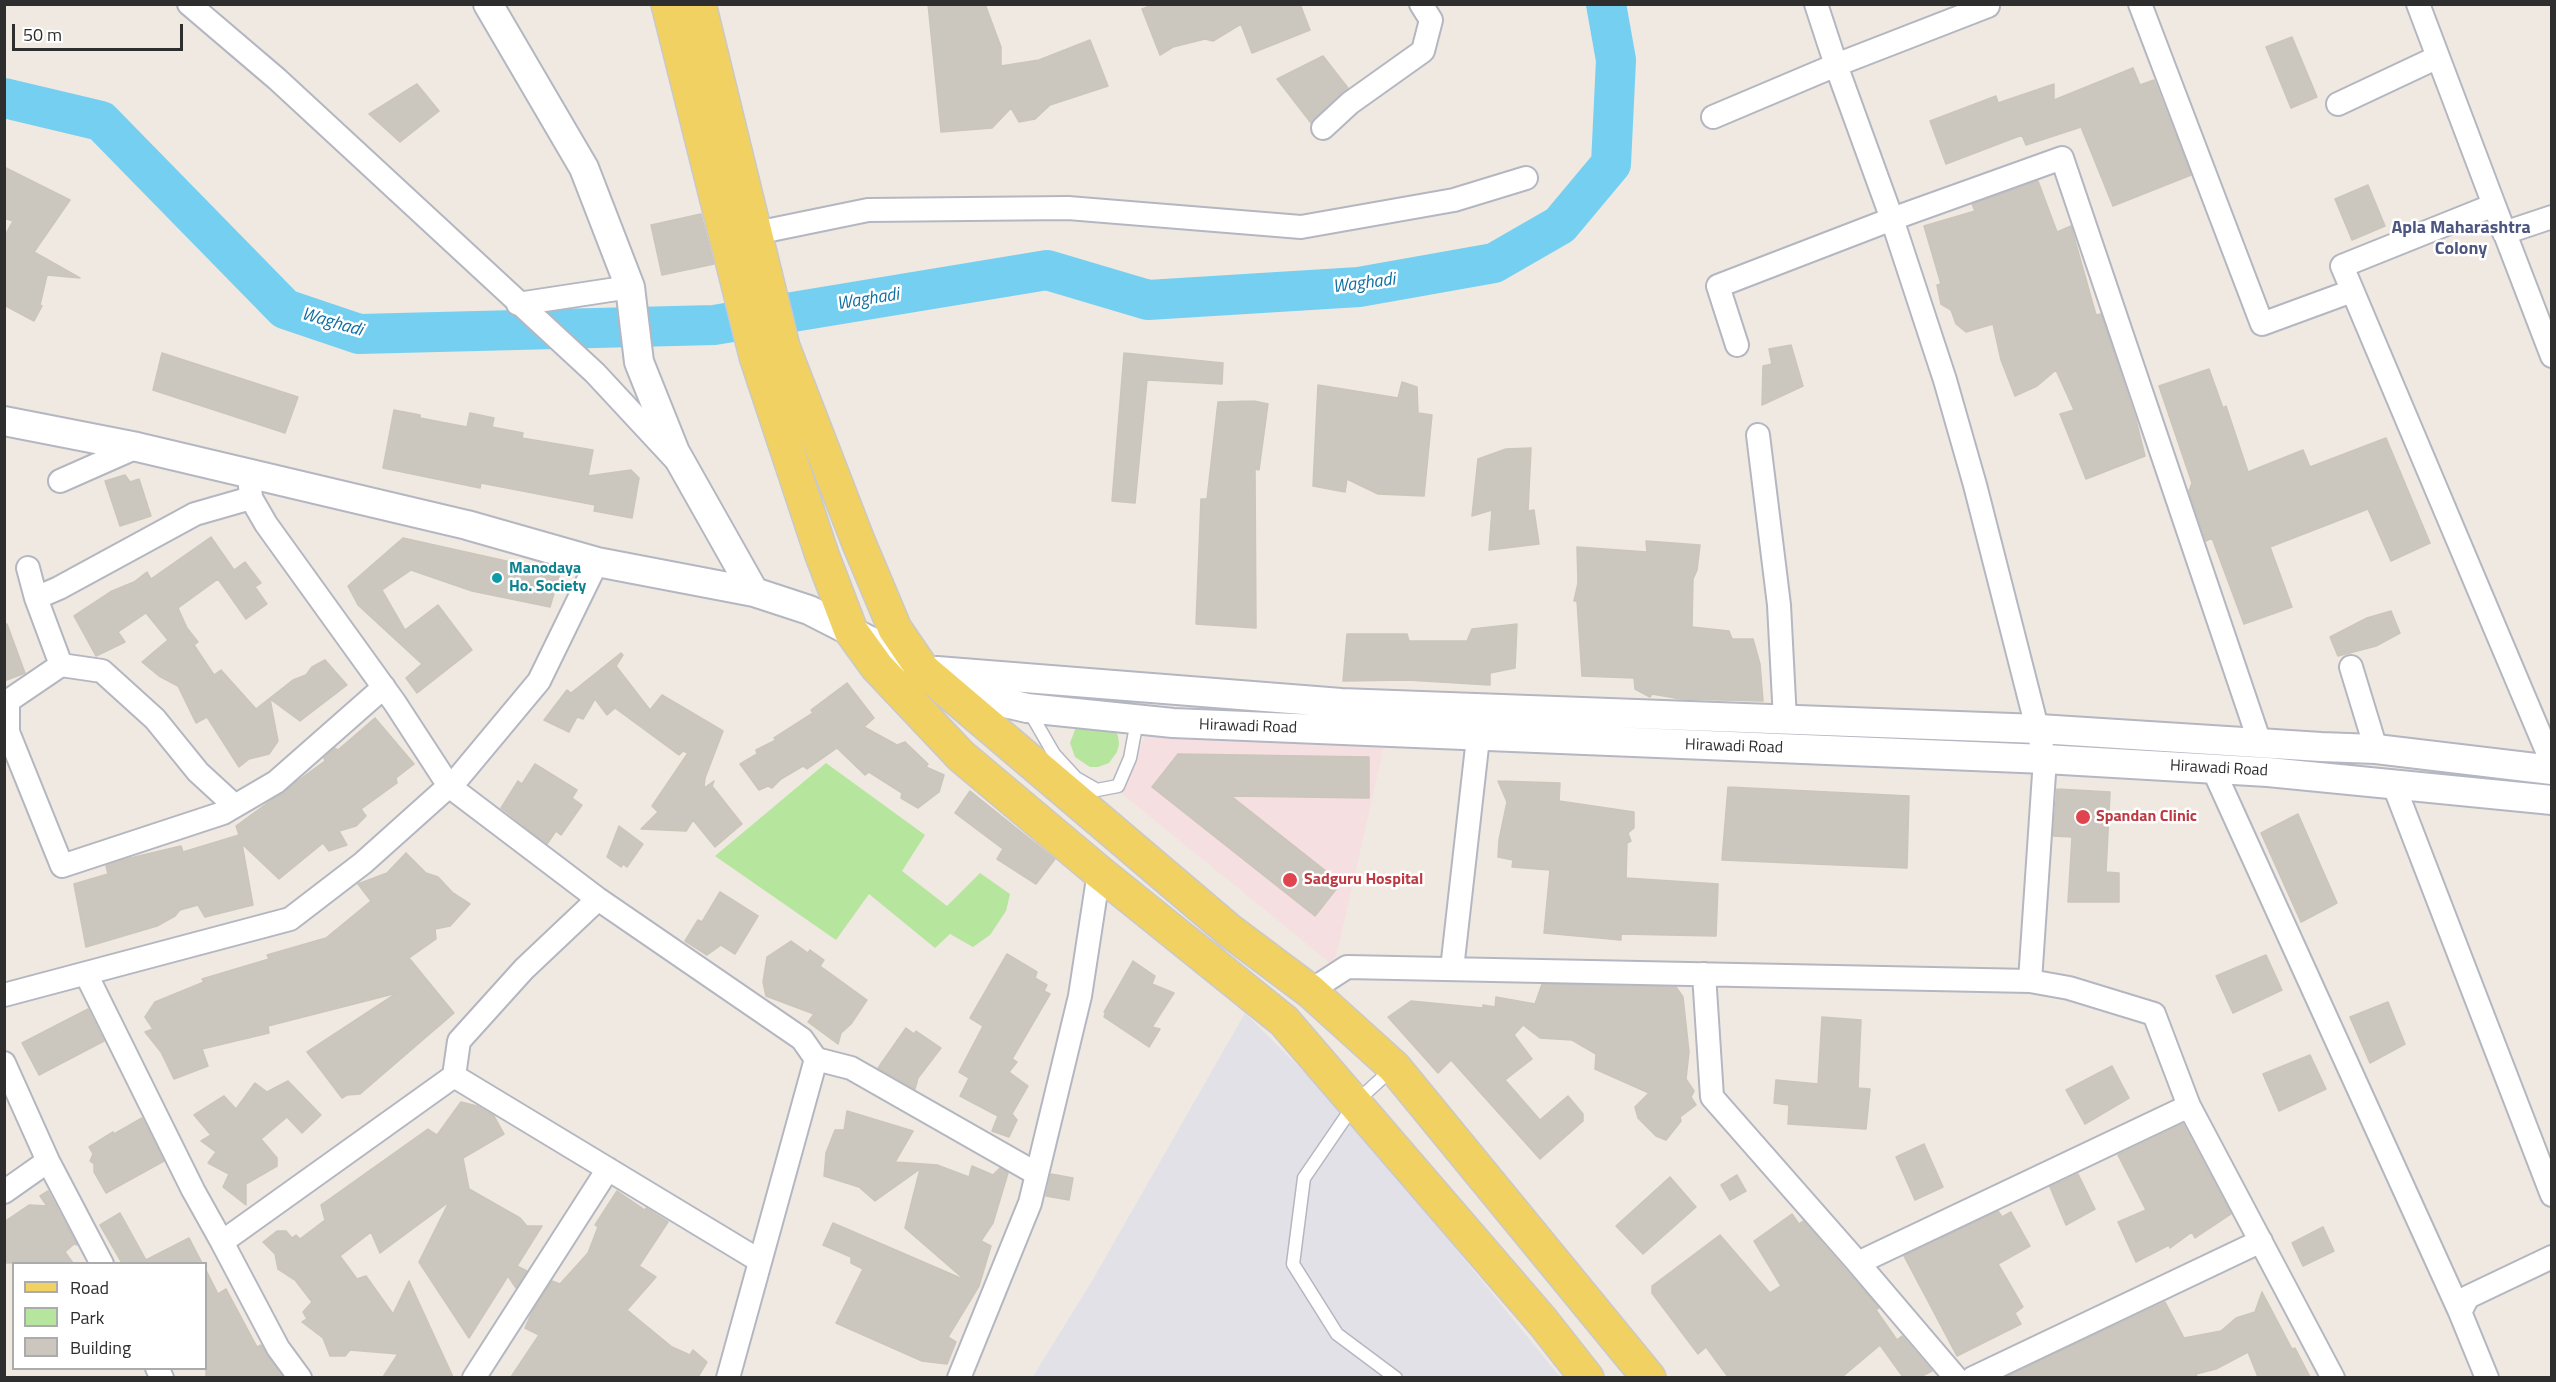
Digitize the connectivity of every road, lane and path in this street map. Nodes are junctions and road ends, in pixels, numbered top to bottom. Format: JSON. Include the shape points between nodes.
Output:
{"nodes":[{"id":1,"x":189,"y":4,"type":"edge"},
{"id":2,"x":488,"y":4,"type":"edge"},
{"id":3,"x":668,"y":4,"type":"edge"},
{"id":4,"x":699,"y":4,"type":"edge"},
{"id":5,"x":1421,"y":4,"type":"edge"},
{"id":6,"x":1816,"y":4,"type":"edge"},
{"id":7,"x":2140,"y":4,"type":"edge"},
{"id":8,"x":2418,"y":4,"type":"edge"},
{"id":9,"x":1988,"y":6,"type":"edge"},
{"id":10,"x":2438,"y":57,"type":"junction"},
{"id":11,"x":1836,"y":65,"type":"junction"},
{"id":12,"x":2338,"y":104,"type":"dead end"},
{"id":13,"x":1713,"y":117,"type":"dead end"},
{"id":14,"x":1323,"y":128,"type":"dead end"},
{"id":15,"x":1526,"y":178,"type":"dead end"},
{"id":16,"x":2494,"y":205,"type":"junction"},
{"id":17,"x":2552,"y":217,"type":"edge"},
{"id":18,"x":1892,"y":219,"type":"junction"},
{"id":19,"x":2504,"y":233,"type":"junction"},
{"id":20,"x":750,"y":250,"type":"junction"},
{"id":21,"x":630,"y":287,"type":"junction"},
{"id":22,"x":2352,"y":291,"type":"junction"},
{"id":23,"x":524,"y":309,"type":"junction"},
{"id":24,"x":1737,"y":345,"type":"dead end"},
{"id":25,"x":769,"y":352,"type":"junction"},
{"id":26,"x":2552,"y":356,"type":"edge"},
{"id":27,"x":4,"y":421,"type":"edge"},
{"id":28,"x":1758,"y":435,"type":"dead end"},
{"id":29,"x":136,"y":447,"type":"junction"},
{"id":30,"x":686,"y":471,"type":"junction"},
{"id":31,"x":60,"y":481,"type":"dead end"},
{"id":32,"x":250,"y":486,"type":"junction"},
{"id":33,"x":597,"y":562,"type":"junction"},
{"id":34,"x":28,"y":568,"type":"dead end"},
{"id":35,"x":754,"y":592,"type":"junction"},
{"id":36,"x":36,"y":598,"type":"junction"},
{"id":37,"x":851,"y":631,"type":"junction"},
{"id":38,"x":61,"y":665,"type":"junction"},
{"id":39,"x":2351,"y":667,"type":"dead end"},
{"id":40,"x":923,"y":670,"type":"junction"},
{"id":41,"x":384,"y":687,"type":"junction"},
{"id":42,"x":1027,"y":708,"type":"junction"},
{"id":43,"x":1785,"y":720,"type":"junction"},
{"id":44,"x":1137,"y":721,"type":"junction"},
{"id":45,"x":1480,"y":723,"type":"junction"},
{"id":46,"x":2039,"y":729,"type":"junction"},
{"id":47,"x":6,"y":733,"type":"edge"},
{"id":48,"x":2260,"y":743,"type":"junction"},
{"id":49,"x":2376,"y":748,"type":"junction"},
{"id":50,"x":2046,"y":759,"type":"junction"},
{"id":51,"x":2552,"y":763,"type":"edge"},
{"id":52,"x":2213,"y":769,"type":"junction"},
{"id":53,"x":2552,"y":770,"type":"edge"},
{"id":54,"x":2393,"y":783,"type":"junction"},
{"id":55,"x":449,"y":786,"type":"junction"},
{"id":56,"x":2552,"y":800,"type":"edge"},
{"id":57,"x":235,"y":806,"type":"junction"},
{"id":58,"x":1099,"y":872,"type":"junction"},
{"id":59,"x":598,"y":899,"type":"junction"},
{"id":60,"x":1452,"y":969,"type":"junction"},
{"id":61,"x":86,"y":974,"type":"junction"},
{"id":62,"x":1704,"y":974,"type":"junction"},
{"id":63,"x":2030,"y":981,"type":"junction"},
{"id":64,"x":1310,"y":991,"type":"junction"},
{"id":65,"x":4,"y":995,"type":"edge"},
{"id":66,"x":816,"y":1059,"type":"junction"},
{"id":67,"x":4,"y":1063,"type":"edge"},
{"id":68,"x":1394,"y":1067,"type":"junction"},
{"id":69,"x":454,"y":1076,"type":"junction"},
{"id":70,"x":1356,"y":1102,"type":"junction"},
{"id":71,"x":2189,"y":1106,"type":"junction"},
{"id":72,"x":48,"y":1161,"type":"junction"},
{"id":73,"x":608,"y":1169,"type":"junction"},
{"id":74,"x":1037,"y":1174,"type":"junction"},
{"id":75,"x":4,"y":1192,"type":"edge"},
{"id":76,"x":2552,"y":1195,"type":"edge"},
{"id":77,"x":2261,"y":1241,"type":"junction"},
{"id":78,"x":222,"y":1242,"type":"junction"},
{"id":79,"x":2552,"y":1257,"type":"edge"},
{"id":80,"x":760,"y":1261,"type":"junction"},
{"id":81,"x":101,"y":1262,"type":"edge"},
{"id":82,"x":1858,"y":1263,"type":"junction"},
{"id":83,"x":2460,"y":1312,"type":"junction"},
{"id":84,"x":300,"y":1377,"type":"edge"},
{"id":85,"x":474,"y":1377,"type":"edge"},
{"id":86,"x":728,"y":1377,"type":"edge"},
{"id":87,"x":959,"y":1377,"type":"edge"},
{"id":88,"x":1396,"y":1377,"type":"edge"},
{"id":89,"x":1587,"y":1377,"type":"edge"},
{"id":90,"x":1649,"y":1377,"type":"edge"},
{"id":91,"x":1956,"y":1377,"type":"edge"},
{"id":92,"x":1973,"y":1377,"type":"edge"},
{"id":93,"x":2333,"y":1377,"type":"edge"},
{"id":94,"x":2487,"y":1377,"type":"edge"}],
"edges":[{"from":1,"to":23,"type":"street","via":[[277,79]]},
{"from":2,"to":21,"type":"street","via":[[584,168]]},
{"from":3,"to":20,"type":"main road"},
{"from":4,"to":20,"type":"main road"},
{"from":5,"to":14,"type":"street","via":[[1431,20],[1423,51],[1350,103]]},
{"from":6,"to":11,"type":"street"},
{"from":7,"to":22,"type":"street","via":[[2262,324]]},
{"from":8,"to":10,"type":"street"},
{"from":9,"to":11,"type":"street"},
{"from":10,"to":12,"type":"street"},
{"from":10,"to":16,"type":"street"},
{"from":11,"to":13,"type":"street"},
{"from":11,"to":18,"type":"street"},
{"from":15,"to":20,"type":"street","via":[[1454,200],[1301,227],[1068,208],[868,210]]},
{"from":16,"to":19,"type":"street"},
{"from":16,"to":22,"type":"street","via":[[2342,266]]},
{"from":17,"to":19,"type":"street"},
{"from":18,"to":24,"type":"street","via":[[1718,286]]},
{"from":18,"to":46,"type":"street","via":[[1948,391]]},
{"from":18,"to":48,"type":"street","via":[[2061,158]]},
{"from":19,"to":26,"type":"street"},
{"from":20,"to":25,"type":"main road"},
{"from":21,"to":23,"type":"street"},
{"from":21,"to":30,"type":"street","via":[[639,362]]},
{"from":22,"to":51,"type":"street"},
{"from":23,"to":30,"type":"street","via":[[595,373]]},
{"from":25,"to":37,"type":"main road","via":[[822,555]]},
{"from":25,"to":40,"type":"main road","via":[[895,629]]},
{"from":27,"to":29,"type":"street","name":"Hirawadi Road"},
{"from":28,"to":43,"type":"street","via":[[1779,605]]},
{"from":29,"to":31,"type":"street"},
{"from":29,"to":32,"type":"street","name":"Hirawadi Road"},
{"from":30,"to":35,"type":"street"},
{"from":32,"to":33,"type":"street","name":"Hirawadi Road","via":[[467,525]]},
{"from":32,"to":36,"type":"street"},
{"from":32,"to":41,"type":"street","via":[[266,524]]},
{"from":33,"to":35,"type":"street","name":"Hirawadi Road"},
{"from":33,"to":55,"type":"street","via":[[538,681]]},
{"from":34,"to":36,"type":"street"},
{"from":35,"to":37,"type":"street","name":"Hirawadi Road","via":[[809,610]]},
{"from":36,"to":38,"type":"street"},
{"from":37,"to":40,"type":"street","name":"Hirawadi Road"},
{"from":37,"to":58,"type":"main road","via":[[877,667],[961,756]]},
{"from":38,"to":47,"type":"street","via":[[8,700]]},
{"from":38,"to":57,"type":"street","via":[[102,670]]},
{"from":39,"to":49,"type":"street"},
{"from":40,"to":42,"type":"street","name":"Hirawadi Road","via":[[980,698]]},
{"from":40,"to":45,"type":"street","via":[[1341,704]]},
{"from":40,"to":64,"type":"main road","via":[[1230,932]]},
{"from":41,"to":55,"type":"street"},
{"from":41,"to":57,"type":"street","via":[[276,782]]},
{"from":42,"to":44,"type":"street","name":"Hirawadi Road"},
{"from":42,"to":44,"type":"lane","via":[[1054,754],[1076,778],[1097,790],[1118,786],[1130,758]]},
{"from":43,"to":45,"type":"street"},
{"from":43,"to":46,"type":"street"},
{"from":44,"to":45,"type":"street","name":"Hirawadi Road"},
{"from":45,"to":50,"type":"street","name":"Hirawadi Road"},
{"from":45,"to":60,"type":"street"},
{"from":46,"to":48,"type":"street"},
{"from":46,"to":50,"type":"street"},
{"from":47,"to":57,"type":"street","via":[[62,866]]},
{"from":48,"to":49,"type":"street"},
{"from":49,"to":53,"type":"street"},
{"from":50,"to":52,"type":"street","name":"Hirawadi Road"},
{"from":50,"to":63,"type":"street"},
{"from":52,"to":54,"type":"street","name":"Hirawadi Road"},
{"from":52,"to":83,"type":"street"},
{"from":54,"to":56,"type":"street","name":"Hirawadi Road"},
{"from":54,"to":76,"type":"street"},
{"from":55,"to":59,"type":"street"},
{"from":55,"to":61,"type":"street","via":[[363,862],[290,919]]},
{"from":58,"to":70,"type":"main road","via":[[1284,1021]]},
{"from":58,"to":74,"type":"street","via":[[1080,996]]},
{"from":59,"to":66,"type":"street","via":[[802,1039]]},
{"from":59,"to":69,"type":"street","via":[[524,969],[459,1041]]},
{"from":60,"to":62,"type":"street"},
{"from":60,"to":64,"type":"street","via":[[1347,967]]},
{"from":61,"to":65,"type":"street"},
{"from":61,"to":78,"type":"street"},
{"from":62,"to":63,"type":"street"},
{"from":62,"to":82,"type":"street","via":[[1712,1097]]},
{"from":63,"to":71,"type":"street","via":[[2069,988],[2154,1014]]},
{"from":64,"to":68,"type":"main road"},
{"from":66,"to":74,"type":"street","via":[[851,1068]]},
{"from":66,"to":80,"type":"street"},
{"from":67,"to":72,"type":"street"},
{"from":68,"to":70,"type":"lane"},
{"from":68,"to":90,"type":"main road"},
{"from":69,"to":73,"type":"street"},
{"from":69,"to":78,"type":"street"},
{"from":70,"to":88,"type":"lane","via":[[1304,1178],[1293,1264],[1337,1334]]},
{"from":70,"to":89,"type":"main road"},
{"from":71,"to":77,"type":"street"},
{"from":71,"to":82,"type":"street"},
{"from":72,"to":75,"type":"street"},
{"from":72,"to":81,"type":"street"},
{"from":73,"to":80,"type":"street"},
{"from":73,"to":85,"type":"street"},
{"from":74,"to":87,"type":"street","via":[[1030,1203]]},
{"from":77,"to":92,"type":"street"},
{"from":77,"to":93,"type":"street"},
{"from":78,"to":84,"type":"street","via":[[278,1348]]},
{"from":79,"to":83,"type":"street","via":[[2468,1297]]},
{"from":80,"to":86,"type":"street"},
{"from":82,"to":91,"type":"street"},
{"from":83,"to":94,"type":"street"}]}
